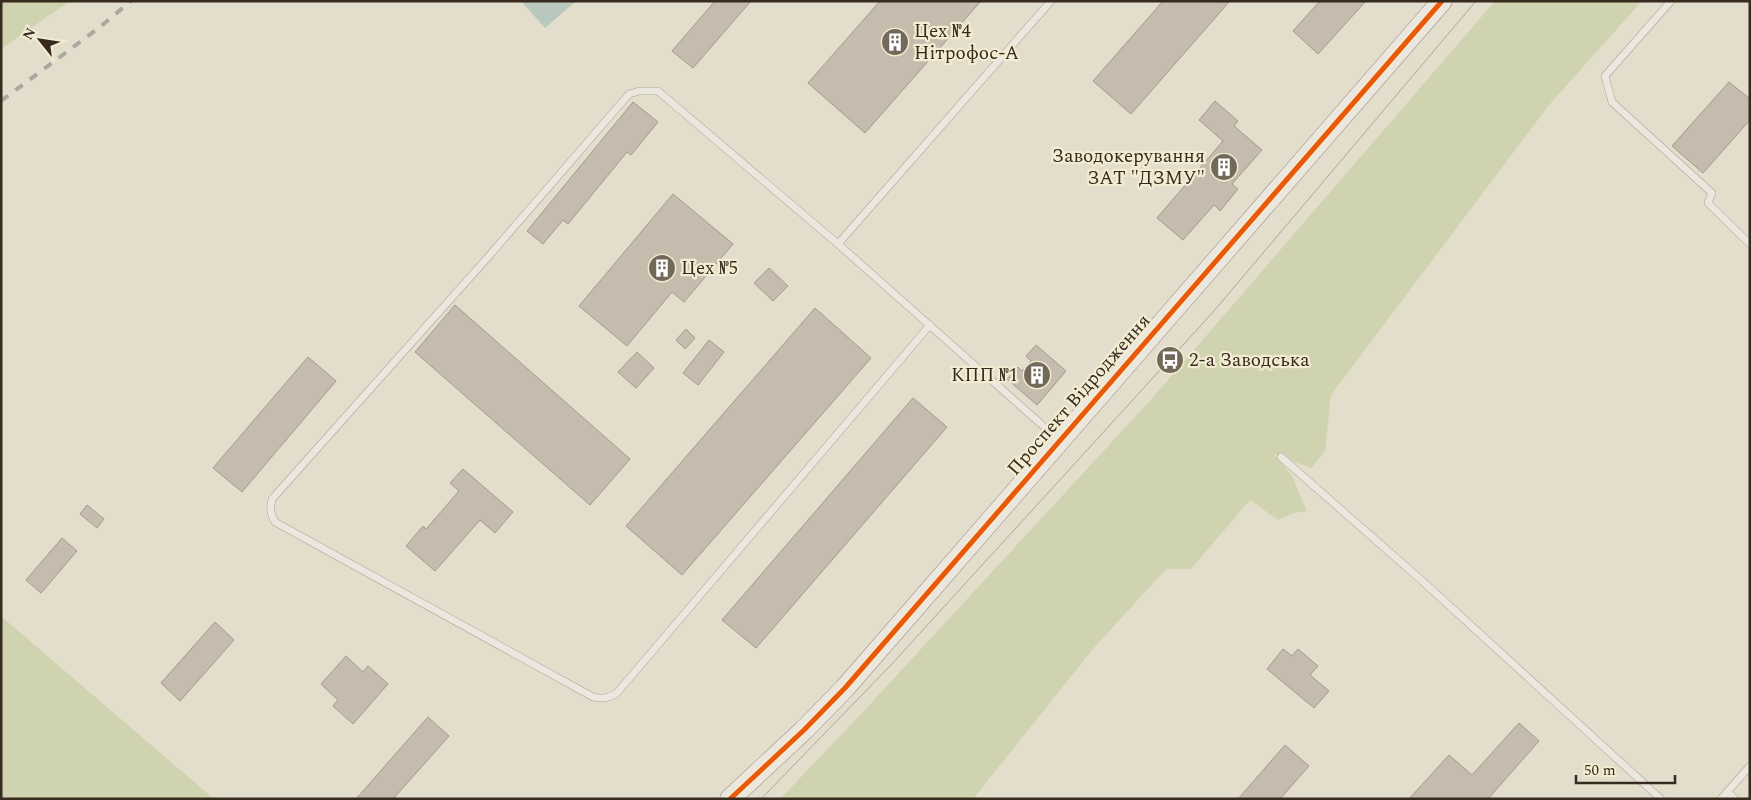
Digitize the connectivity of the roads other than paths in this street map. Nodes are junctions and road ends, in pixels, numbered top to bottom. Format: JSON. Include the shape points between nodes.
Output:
{"nodes":[{"id":1,"x":1051,"y":1,"type":"edge"},
{"id":2,"x":1442,"y":1,"type":"edge"},
{"id":3,"x":1671,"y":1,"type":"edge"},
{"id":4,"x":838,"y":244,"type":"junction"},
{"id":5,"x":1750,"y":244,"type":"edge"},
{"id":6,"x":930,"y":326,"type":"junction"},
{"id":7,"x":1059,"y":441,"type":"junction"},
{"id":8,"x":1281,"y":457,"type":"dead end"},
{"id":9,"x":1750,"y":766,"type":"edge"},
{"id":10,"x":1727,"y":792,"type":"junction"},
{"id":11,"x":730,"y":799,"type":"edge"},
{"id":12,"x":1661,"y":799,"type":"edge"},
{"id":13,"x":1721,"y":799,"type":"edge"},
{"id":14,"x":1735,"y":799,"type":"edge"}],
"edges":[{"from":1,"to":4,"type":"lane"},
{"from":2,"to":7,"type":"street","name":"Проспект Відродження"},
{"from":3,"to":5,"type":"lane","via":[[1605,76],[1612,102],[1712,192],[1708,203]]},
{"from":4,"to":6,"type":"lane"},
{"from":4,"to":6,"type":"lane","via":[[658,91],[629,94],[272,499],[271,515],[275,522],[593,697],[610,698]]},
{"from":6,"to":7,"type":"lane"},
{"from":7,"to":11,"type":"street","name":"Проспект Відродження","via":[[845,688]]},
{"from":8,"to":12,"type":"lane","via":[[1426,584]]},
{"from":9,"to":10,"type":"lane"},
{"from":10,"to":13,"type":"lane"},
{"from":10,"to":14,"type":"lane"}]}
